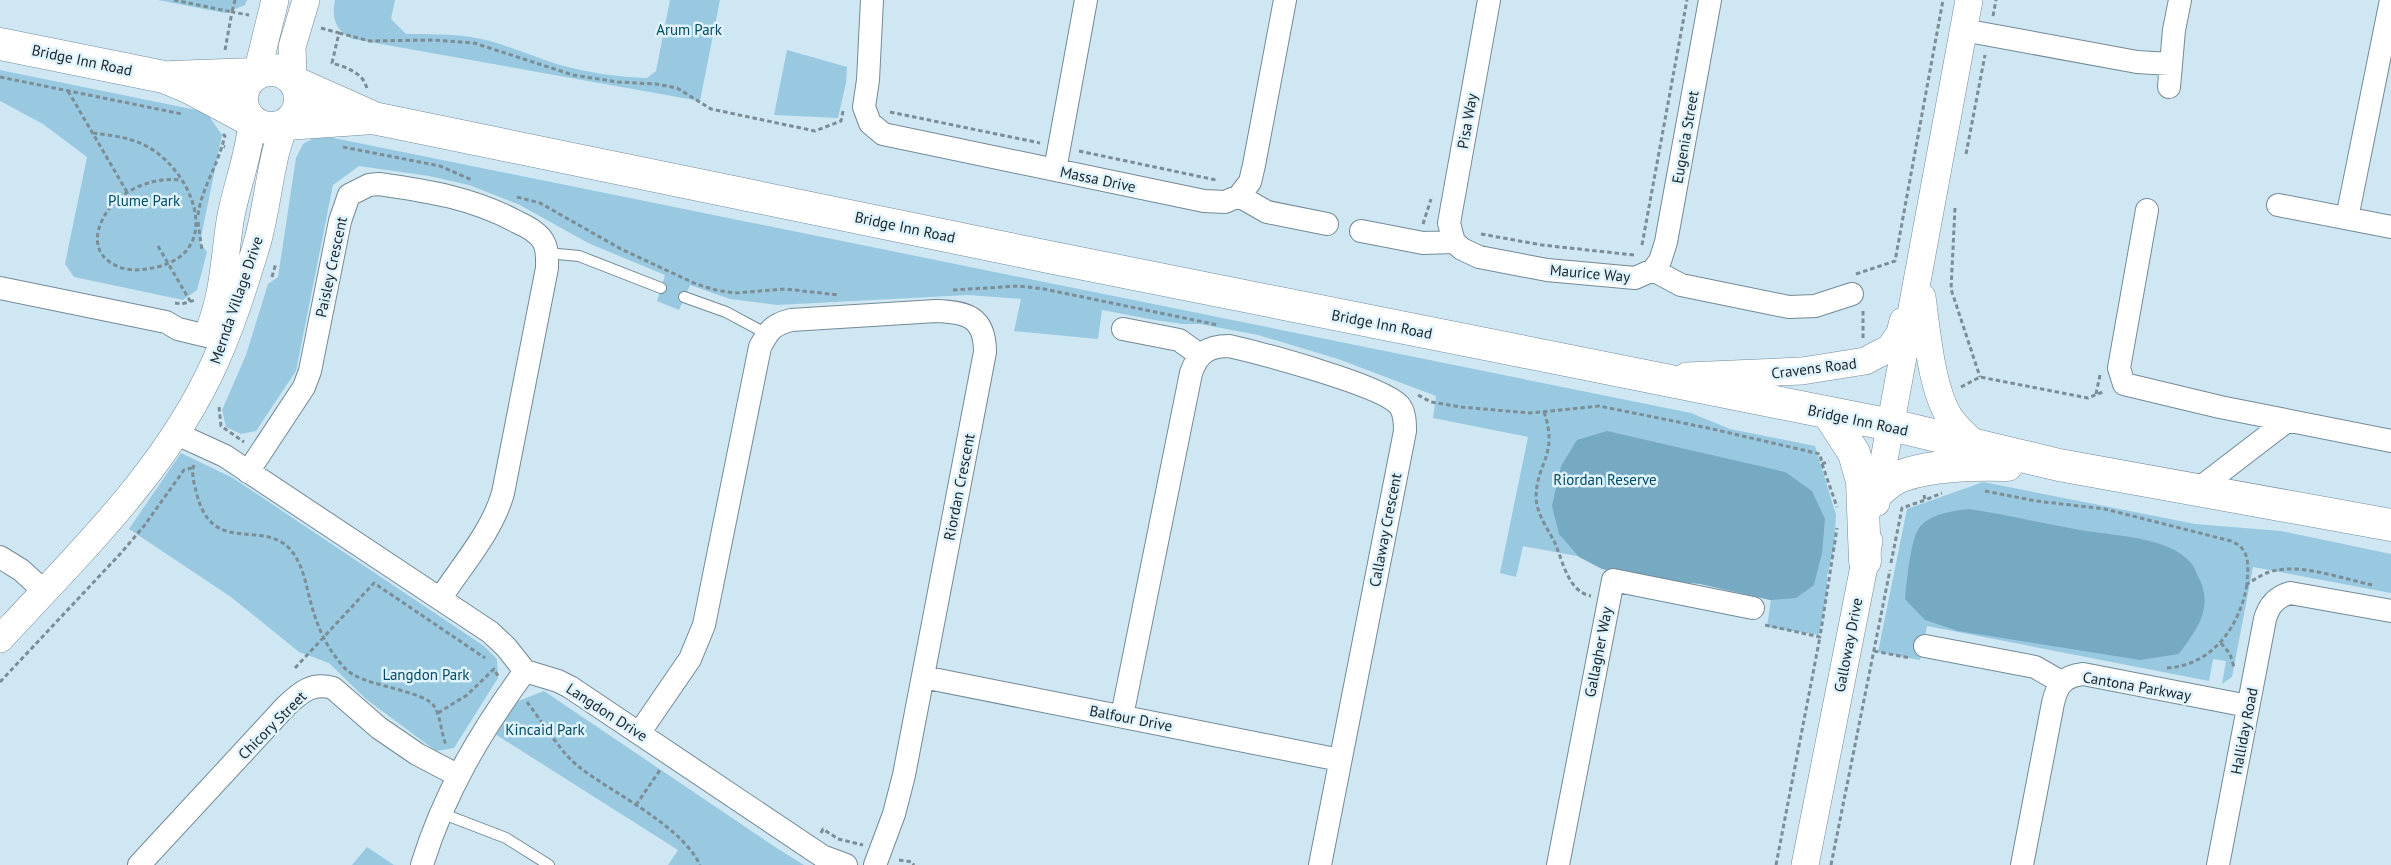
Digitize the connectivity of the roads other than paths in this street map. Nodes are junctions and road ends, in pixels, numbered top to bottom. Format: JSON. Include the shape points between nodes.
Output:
{"nodes":[{"id":1,"x":275,"y":0,"type":"edge"},
{"id":2,"x":306,"y":0,"type":"edge"},
{"id":3,"x":872,"y":0,"type":"edge"},
{"id":4,"x":1086,"y":0,"type":"edge"},
{"id":5,"x":1285,"y":0,"type":"edge"},
{"id":6,"x":1489,"y":0,"type":"edge"},
{"id":7,"x":1710,"y":0,"type":"edge"},
{"id":8,"x":1968,"y":0,"type":"edge"},
{"id":9,"x":2180,"y":0,"type":"edge"},
{"id":10,"x":2391,"y":0,"type":"edge"},
{"id":11,"x":1982,"y":26,"type":"junction"},
{"id":12,"x":0,"y":44,"type":"edge"},
{"id":13,"x":2170,"y":64,"type":"junction"},
{"id":14,"x":256,"y":73,"type":"junction"},
{"id":15,"x":164,"y":77,"type":"junction"},
{"id":16,"x":294,"y":81,"type":"junction"},
{"id":17,"x":2169,"y":87,"type":"dead end"},
{"id":18,"x":373,"y":118,"type":"junction"},
{"id":19,"x":251,"y":120,"type":"junction"},
{"id":20,"x":285,"y":125,"type":"junction"},
{"id":21,"x":1055,"y":170,"type":"junction"},
{"id":22,"x":1239,"y":196,"type":"junction"},
{"id":23,"x":2278,"y":205,"type":"dead end"},
{"id":24,"x":2147,"y":210,"type":"dead end"},
{"id":25,"x":2347,"y":218,"type":"junction"},
{"id":26,"x":1327,"y":224,"type":"dead end"},
{"id":27,"x":2391,"y":226,"type":"edge"},
{"id":28,"x":1362,"y":231,"type":"dead end"},
{"id":29,"x":1454,"y":242,"type":"junction"},
{"id":30,"x":547,"y":253,"type":"junction"},
{"id":31,"x":1646,"y":263,"type":"junction"},
{"id":32,"x":1918,"y":275,"type":"junction"},
{"id":33,"x":1853,"y":284,"type":"road end"},
{"id":34,"x":0,"y":288,"type":"edge"},
{"id":35,"x":661,"y":288,"type":"dead end"},
{"id":36,"x":684,"y":297,"type":"dead end"},
{"id":37,"x":1123,"y":329,"type":"dead end"},
{"id":38,"x":215,"y":331,"type":"junction"},
{"id":39,"x":767,"y":334,"type":"junction"},
{"id":40,"x":1200,"y":355,"type":"junction"},
{"id":41,"x":1656,"y":377,"type":"junction"},
{"id":42,"x":1828,"y":413,"type":"junction"},
{"id":43,"x":2287,"y":421,"type":"junction"},
{"id":44,"x":177,"y":425,"type":"junction"},
{"id":45,"x":1891,"y":425,"type":"junction"},
{"id":46,"x":2391,"y":441,"type":"edge"},
{"id":47,"x":1976,"y":445,"type":"junction"},
{"id":48,"x":2059,"y":465,"type":"junction"},
{"id":49,"x":248,"y":472,"type":"junction"},
{"id":50,"x":2197,"y":490,"type":"junction"},
{"id":51,"x":1878,"y":492,"type":"junction"},
{"id":52,"x":2391,"y":525,"type":"edge"},
{"id":53,"x":0,"y":557,"type":"edge"},
{"id":54,"x":1865,"y":561,"type":"junction"},
{"id":55,"x":0,"y":562,"type":"edge"},
{"id":56,"x":40,"y":596,"type":"junction"},
{"id":57,"x":440,"y":599,"type":"junction"},
{"id":58,"x":2391,"y":612,"type":"edge"},
{"id":59,"x":1759,"y":616,"type":"road end"},
{"id":60,"x":0,"y":639,"type":"edge"},
{"id":61,"x":1925,"y":646,"type":"dead end"},
{"id":62,"x":511,"y":677,"type":"junction"},
{"id":63,"x":923,"y":677,"type":"junction"},
{"id":64,"x":2061,"y":682,"type":"junction"},
{"id":65,"x":2238,"y":704,"type":"junction"},
{"id":66,"x":1122,"y":716,"type":"junction"},
{"id":67,"x":640,"y":732,"type":"junction"},
{"id":68,"x":1340,"y":760,"type":"junction"},
{"id":69,"x":457,"y":775,"type":"junction"},
{"id":70,"x":441,"y":813,"type":"junction"},
{"id":71,"x":139,"y":865,"type":"edge"},
{"id":72,"x":422,"y":865,"type":"edge"},
{"id":73,"x":549,"y":865,"type":"edge"},
{"id":74,"x":846,"y":865,"type":"edge"},
{"id":75,"x":875,"y":865,"type":"edge"},
{"id":76,"x":1320,"y":865,"type":"edge"},
{"id":77,"x":1558,"y":865,"type":"edge"},
{"id":78,"x":1804,"y":865,"type":"edge"},
{"id":79,"x":2022,"y":865,"type":"edge"},
{"id":80,"x":2218,"y":865,"type":"edge"}],
"edges":[{"from":1,"to":14,"type":"street"},
{"from":2,"to":16,"type":"street","via":[[292,47]]},
{"from":3,"to":21,"type":"street","name":"Massa Drive","via":[[867,115],[883,134]]},
{"from":4,"to":21,"type":"street"},
{"from":5,"to":22,"type":"street","via":[[1252,173],[1247,189]]},
{"from":6,"to":29,"type":"street","name":"Pisa Way","via":[[1449,223]]},
{"from":7,"to":31,"type":"street","name":"Eugenia Street","via":[[1666,242],[1660,261]]},
{"from":8,"to":11,"type":"street","name":"Cravens Road"},
{"from":9,"to":13,"type":"street"},
{"from":10,"to":25,"type":"street"},
{"from":11,"to":13,"type":"street","via":[[2137,62]]},
{"from":11,"to":32,"type":"street","name":"Cravens Road"},
{"from":12,"to":15,"type":"main road","name":"Bridge Inn Road"},
{"from":13,"to":17,"type":"street"},
{"from":14,"to":15,"type":"main road","name":"Bridge Inn Road"},
{"from":14,"to":16,"type":"main road","via":[[276,70]]},
{"from":14,"to":19,"type":"main road","via":[[241,96]]},
{"from":15,"to":19,"type":"main road","name":"Bridge Inn Road"},
{"from":16,"to":18,"type":"main road","name":"Bridge Inn Road"},
{"from":16,"to":20,"type":"main road","via":[[300,100],[293,118]]},
{"from":18,"to":20,"type":"main road","name":"Bridge Inn Road"},
{"from":18,"to":41,"type":"main road","name":"Bridge Inn Road"},
{"from":19,"to":20,"type":"main road","via":[[267,128]]},
{"from":19,"to":38,"type":"street","name":"Mernda Village Drive","via":[[249,152],[230,220]]},
{"from":20,"to":38,"type":"street","name":"Mernda Village Drive","via":[[274,157],[258,238]]},
{"from":21,"to":22,"type":"street","name":"Massa Drive","via":[[1204,201],[1225,202]]},
{"from":22,"to":26,"type":"street","via":[[1267,212]]},
{"from":23,"to":25,"type":"street"},
{"from":24,"to":43,"type":"street","via":[[2119,368],[2124,384]]},
{"from":25,"to":27,"type":"street"},
{"from":28,"to":29,"type":"street","via":[[1423,243]]},
{"from":29,"to":31,"type":"street","name":"Maurice Way","via":[[1479,256],[1547,270],[1635,278]]},
{"from":30,"to":35,"type":"lane","via":[[579,256]]},
{"from":30,"to":49,"type":"street","name":"Paisley Crescent","via":[[543,240],[531,229],[477,203],[379,184],[349,195],[340,221],[310,371],[304,387]]},
{"from":30,"to":57,"type":"street","via":[[498,510]]},
{"from":31,"to":33,"type":"street","name":"Maurice Way","via":[[1681,285],[1789,307],[1815,306]]},
{"from":32,"to":41,"type":"street","name":"Cravens Road","via":[[1900,333],[1890,348],[1865,362],[1802,371]]},
{"from":32,"to":45,"type":"street","name":"Cravens Road"},
{"from":32,"to":47,"type":"street","name":"Cravens Road","via":[[1940,394],[1951,419]]},
{"from":34,"to":38,"type":"street","via":[[169,312],[178,329]]},
{"from":36,"to":39,"type":"lane","via":[[726,312]]},
{"from":37,"to":40,"type":"street","via":[[1179,340]]},
{"from":38,"to":44,"type":"street","name":"Mernda Village Drive"},
{"from":39,"to":63,"type":"street","name":"Riordan Crescent","via":[[776,324],[791,320],[936,311],[955,312],[980,323],[985,352]]},
{"from":39,"to":67,"type":"street","via":[[756,364],[705,625],[690,659]]},
{"from":40,"to":66,"type":"street","via":[[1191,373]]},
{"from":40,"to":68,"type":"street","name":"Callaway Crescent","via":[[1215,346],[1229,346],[1351,382],[1386,395],[1400,406],[1405,420]]},
{"from":41,"to":42,"type":"main road","name":"Bridge Inn Road"},
{"from":42,"to":45,"type":"main road","name":"Bridge Inn Road"},
{"from":42,"to":54,"type":"main road","via":[[1854,453],[1862,481]]},
{"from":43,"to":46,"type":"street"},
{"from":43,"to":50,"type":"street"},
{"from":44,"to":49,"type":"street","via":[[209,438],[225,456]]},
{"from":44,"to":56,"type":"street","name":"Mernda Village Drive","via":[[134,490]]},
{"from":45,"to":47,"type":"main road","name":"Bridge Inn Road"},
{"from":45,"to":51,"type":"street","name":"Galloway Drive"},
{"from":47,"to":48,"type":"main road","name":"Bridge Inn Road"},
{"from":48,"to":50,"type":"main road","name":"Bridge Inn Road"},
{"from":48,"to":51,"type":"main road","via":[[1971,464],[1917,472],[1901,476]]},
{"from":49,"to":57,"type":"street"},
{"from":50,"to":52,"type":"main road","name":"Bridge Inn Road"},
{"from":51,"to":54,"type":"street","name":"Galloway Drive"},
{"from":53,"to":56,"type":"street","via":[[21,570]]},
{"from":54,"to":78,"type":"street","name":"Galloway Drive"},
{"from":55,"to":56,"type":"street","via":[[12,578]]},
{"from":56,"to":60,"type":"street","name":"Mernda Village Drive"},
{"from":57,"to":62,"type":"street","via":[[506,647]]},
{"from":58,"to":65,"type":"street","name":"Halliday Road","via":[[2290,593],[2276,599],[2267,612]]},
{"from":59,"to":77,"type":"street","name":"Gallagher Way","via":[[1613,580]]},
{"from":61,"to":64,"type":"street","name":"Cantona Parkway","via":[[2035,667]]},
{"from":62,"to":67,"type":"street","name":"Langdon Drive","via":[[558,681]]},
{"from":62,"to":69,"type":"street"},
{"from":63,"to":66,"type":"street","name":"Balfour Drive"},
{"from":63,"to":75,"type":"street","name":"Riordan Crescent","via":[[900,792]]},
{"from":64,"to":65,"type":"street","name":"Cantona Parkway","via":[[2083,674]]},
{"from":64,"to":79,"type":"street","via":[[2053,703]]},
{"from":65,"to":80,"type":"street","name":"Halliday Road"},
{"from":66,"to":68,"type":"street","name":"Balfour Drive"},
{"from":67,"to":74,"type":"street","name":"Langdon Drive","via":[[822,856]]},
{"from":68,"to":76,"type":"street","name":"Callaway Crescent"},
{"from":69,"to":70,"type":"street"},
{"from":69,"to":71,"type":"street","name":"Chicory Street","via":[[379,728],[333,688],[312,686],[286,706]]},
{"from":70,"to":72,"type":"street"},
{"from":70,"to":73,"type":"lane","via":[[506,838]]}]}
